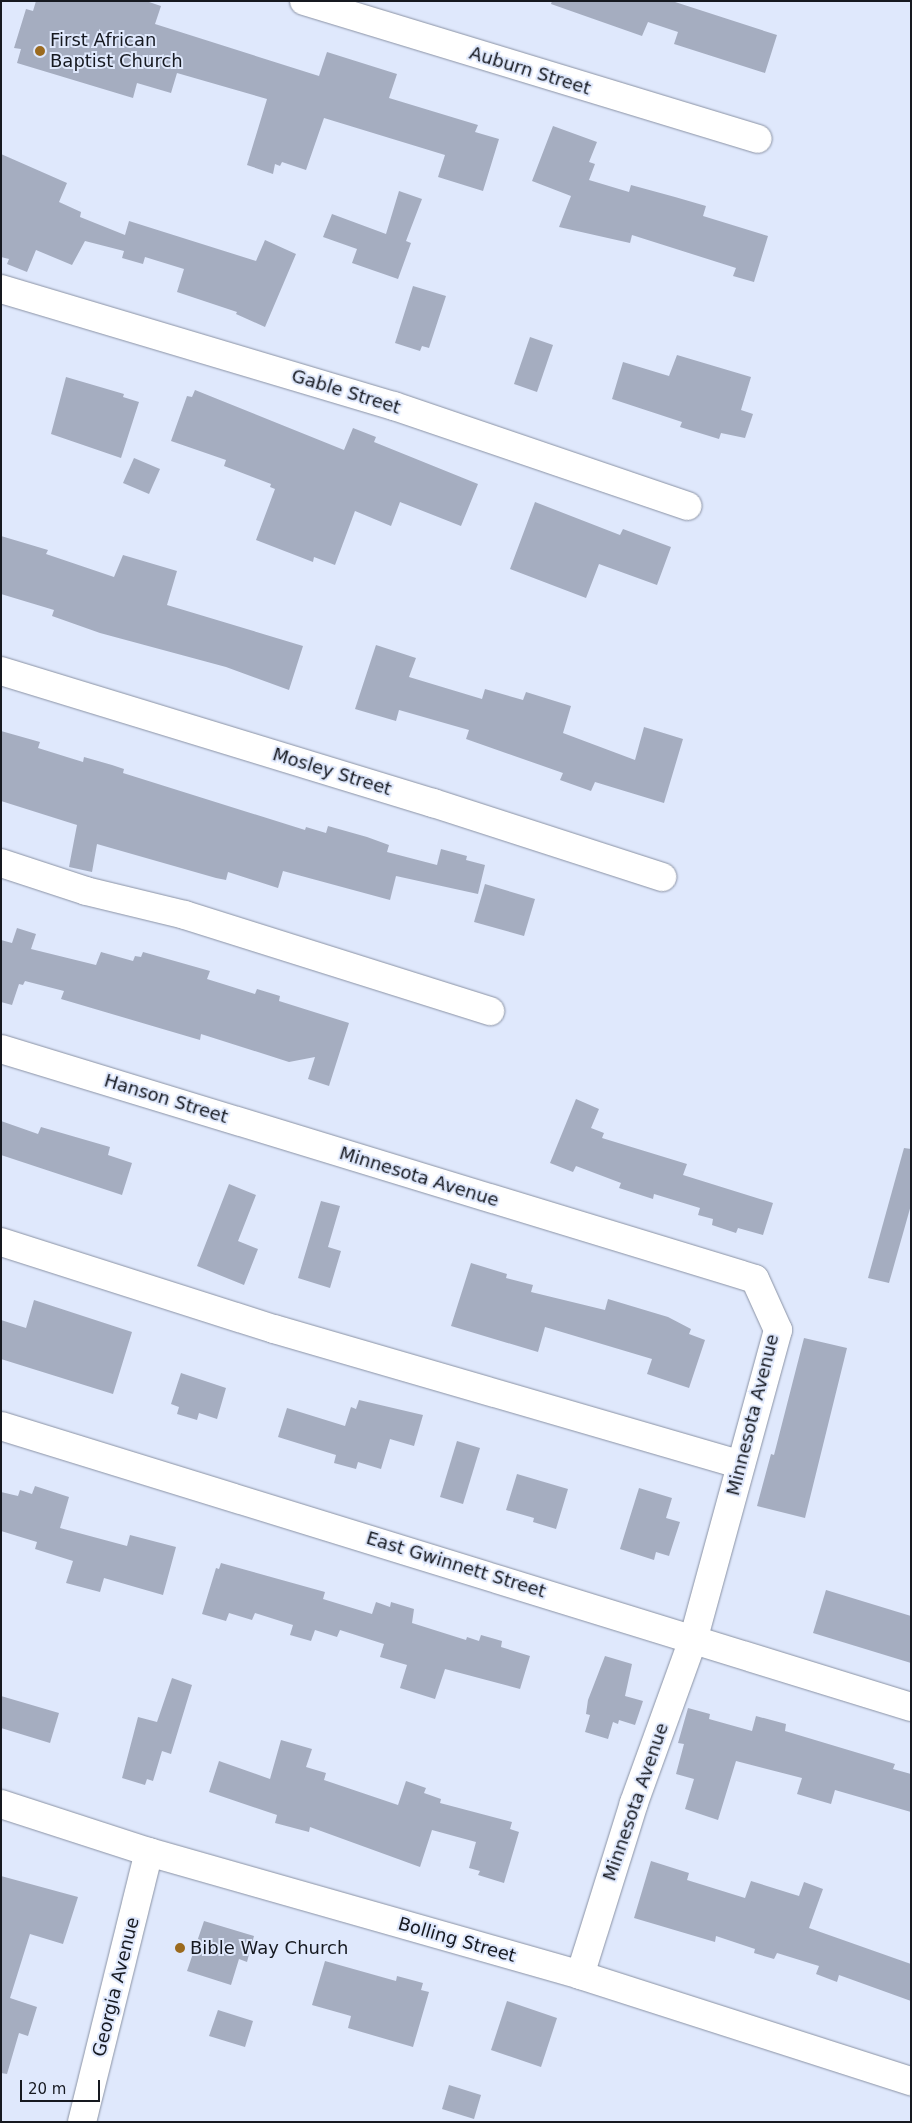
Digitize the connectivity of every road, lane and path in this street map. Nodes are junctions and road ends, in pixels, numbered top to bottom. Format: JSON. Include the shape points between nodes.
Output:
{"nodes":[{"id":1,"x":304,"y":1,"type":"edge"},
{"id":2,"x":757,"y":139,"type":"dead end"},
{"id":3,"x":1,"y":289,"type":"edge"},
{"id":4,"x":687,"y":506,"type":"dead end"},
{"id":5,"x":1,"y":671,"type":"edge"},
{"id":6,"x":1,"y":863,"type":"edge"},
{"id":7,"x":662,"y":877,"type":"dead end"},
{"id":8,"x":490,"y":1011,"type":"dead end"},
{"id":9,"x":1,"y":1049,"type":"edge"},
{"id":10,"x":331,"y":1150,"type":"joint"},
{"id":11,"x":1,"y":1242,"type":"edge"},
{"id":12,"x":1,"y":1426,"type":"edge"},
{"id":13,"x":741,"y":1466,"type":"junction"},
{"id":14,"x":694,"y":1638,"type":"junction"},
{"id":15,"x":911,"y":1706,"type":"edge"},
{"id":16,"x":1,"y":1804,"type":"edge"},
{"id":17,"x":149,"y":1852,"type":"junction"},
{"id":18,"x":580,"y":1975,"type":"junction"},
{"id":19,"x":911,"y":2081,"type":"edge"},
{"id":20,"x":82,"y":2122,"type":"edge"}],
"edges":[{"from":1,"to":2,"type":"street","name":"Auburn Street"},
{"from":3,"to":4,"type":"street","name":"Gable Street","via":[[394,406]]},
{"from":5,"to":7,"type":"street","name":"Mosley Street","via":[[433,803]]},
{"from":6,"to":8,"type":"street","via":[[86,890],[185,915]]},
{"from":9,"to":10,"type":"street","name":"Hanson Street"},
{"from":10,"to":13,"type":"street","name":"Minnesota Avenue","via":[[755,1279],[778,1330]]},
{"from":11,"to":13,"type":"street","via":[[283,1332]]},
{"from":12,"to":14,"type":"street","name":"East Gwinnett Street"},
{"from":13,"to":14,"type":"street","name":"Minnesota Avenue"},
{"from":14,"to":15,"type":"street","name":"East Gwinnett Street"},
{"from":14,"to":18,"type":"street","name":"Minnesota Avenue","via":[[634,1803]]},
{"from":16,"to":17,"type":"street","name":"Bolling Street"},
{"from":17,"to":18,"type":"street","name":"Bolling Street"},
{"from":17,"to":20,"type":"street","name":"Georgia Avenue"},
{"from":18,"to":19,"type":"street","name":"Bolling Street"}]}
